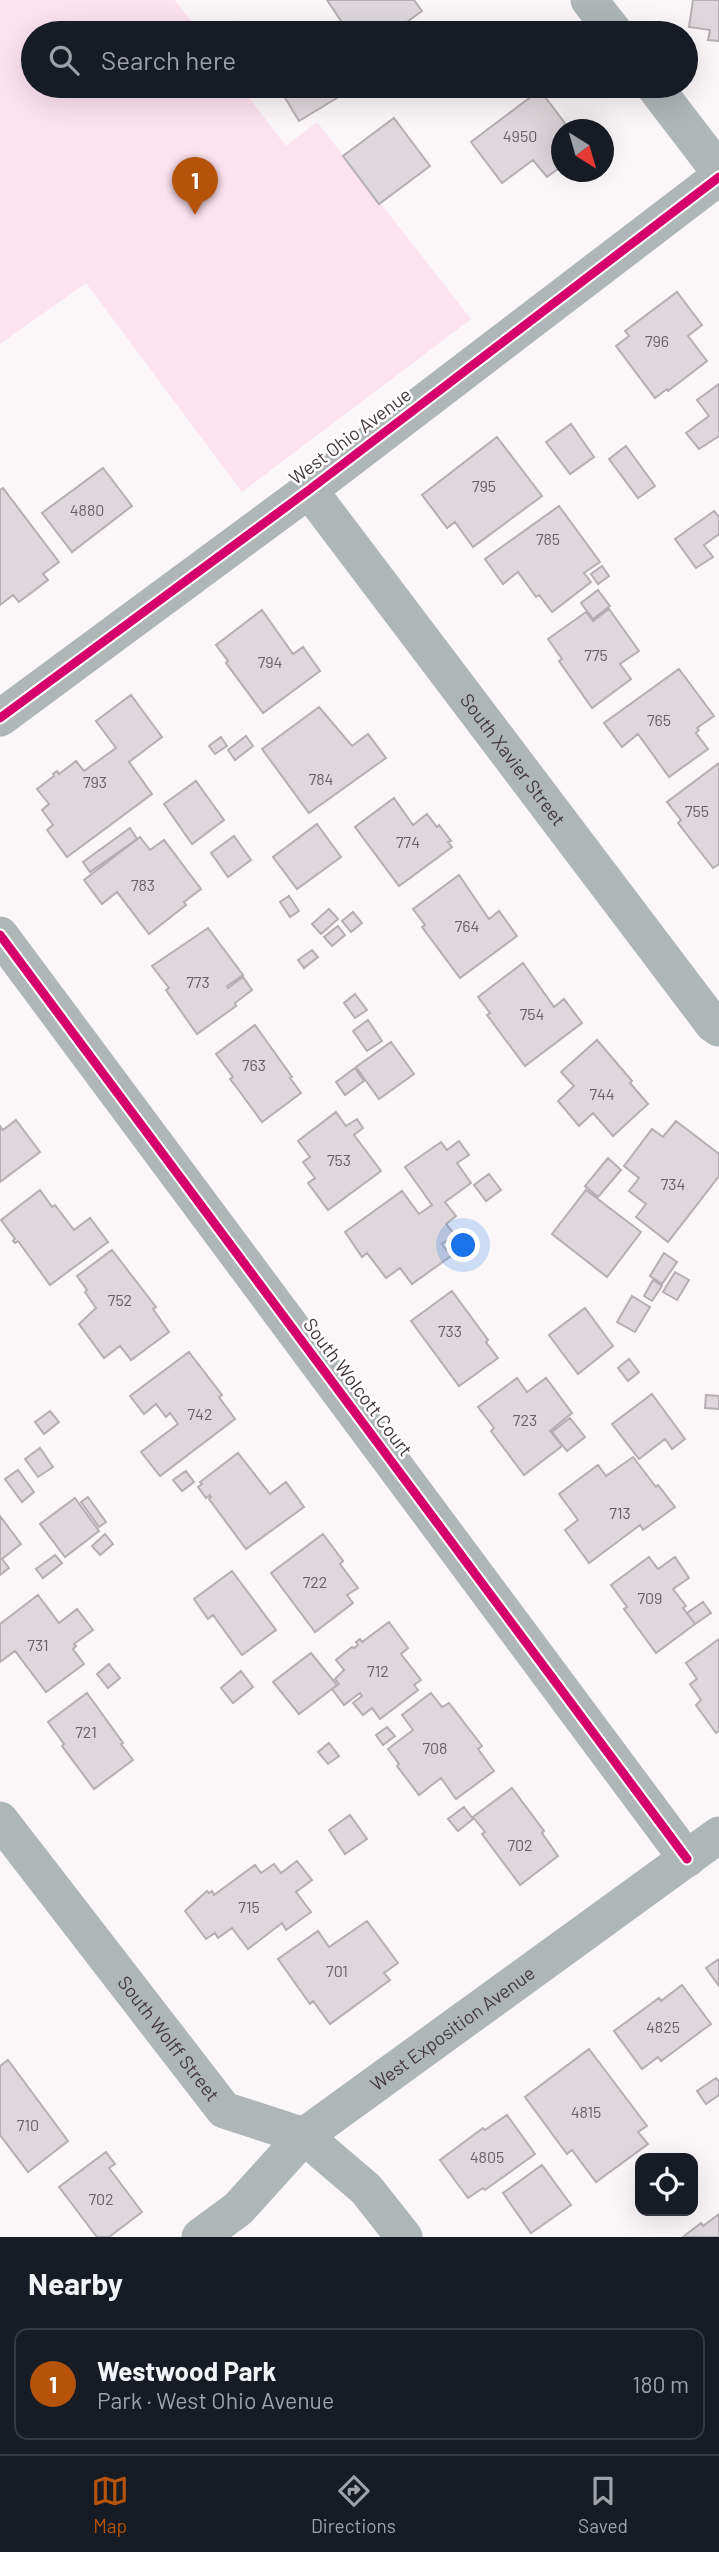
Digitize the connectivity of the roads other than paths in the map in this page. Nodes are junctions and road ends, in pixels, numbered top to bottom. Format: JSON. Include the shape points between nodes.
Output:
{"nodes":[{"id":1,"x":589,"y":0,"type":"edge"},
{"id":2,"x":605,"y":21,"type":"edge"},
{"id":3,"x":663,"y":98,"type":"edge"},
{"id":4,"x":719,"y":171,"type":"edge"},
{"id":5,"x":719,"y":177,"type":"edge"},
{"id":6,"x":309,"y":490,"type":"junction"},
{"id":7,"x":0,"y":718,"type":"edge"},
{"id":8,"x":0,"y":935,"type":"edge"},
{"id":9,"x":719,"y":1028,"type":"edge"},
{"id":10,"x":0,"y":1820,"type":"edge"},
{"id":11,"x":719,"y":1835,"type":"edge"},
{"id":12,"x":687,"y":1859,"type":"junction"},
{"id":13,"x":304,"y":2136,"type":"junction"},
{"id":14,"x":200,"y":2237,"type":"edge"},
{"id":15,"x":404,"y":2237,"type":"edge"}],
"edges":[{"from":1,"to":2,"type":"street"},
{"from":3,"to":4,"type":"street"},
{"from":5,"to":6,"type":"street","name":"West Ohio Avenue"},
{"from":6,"to":7,"type":"street","name":"West Ohio Avenue"},
{"from":6,"to":9,"type":"street","name":"South Xavier Street"},
{"from":8,"to":12,"type":"street","name":"South Wolcott Court"},
{"from":10,"to":13,"type":"street","name":"South Wolff Street","via":[[224,2110]]},
{"from":11,"to":12,"type":"street","name":"West Exposition Avenue"},
{"from":12,"to":13,"type":"street","name":"West Exposition Avenue"},
{"from":13,"to":14,"type":"street","name":"West Exposition Avenue","via":[[238,2209]]},
{"from":13,"to":15,"type":"street","name":"South Wolff Street","via":[[366,2189]]}]}
